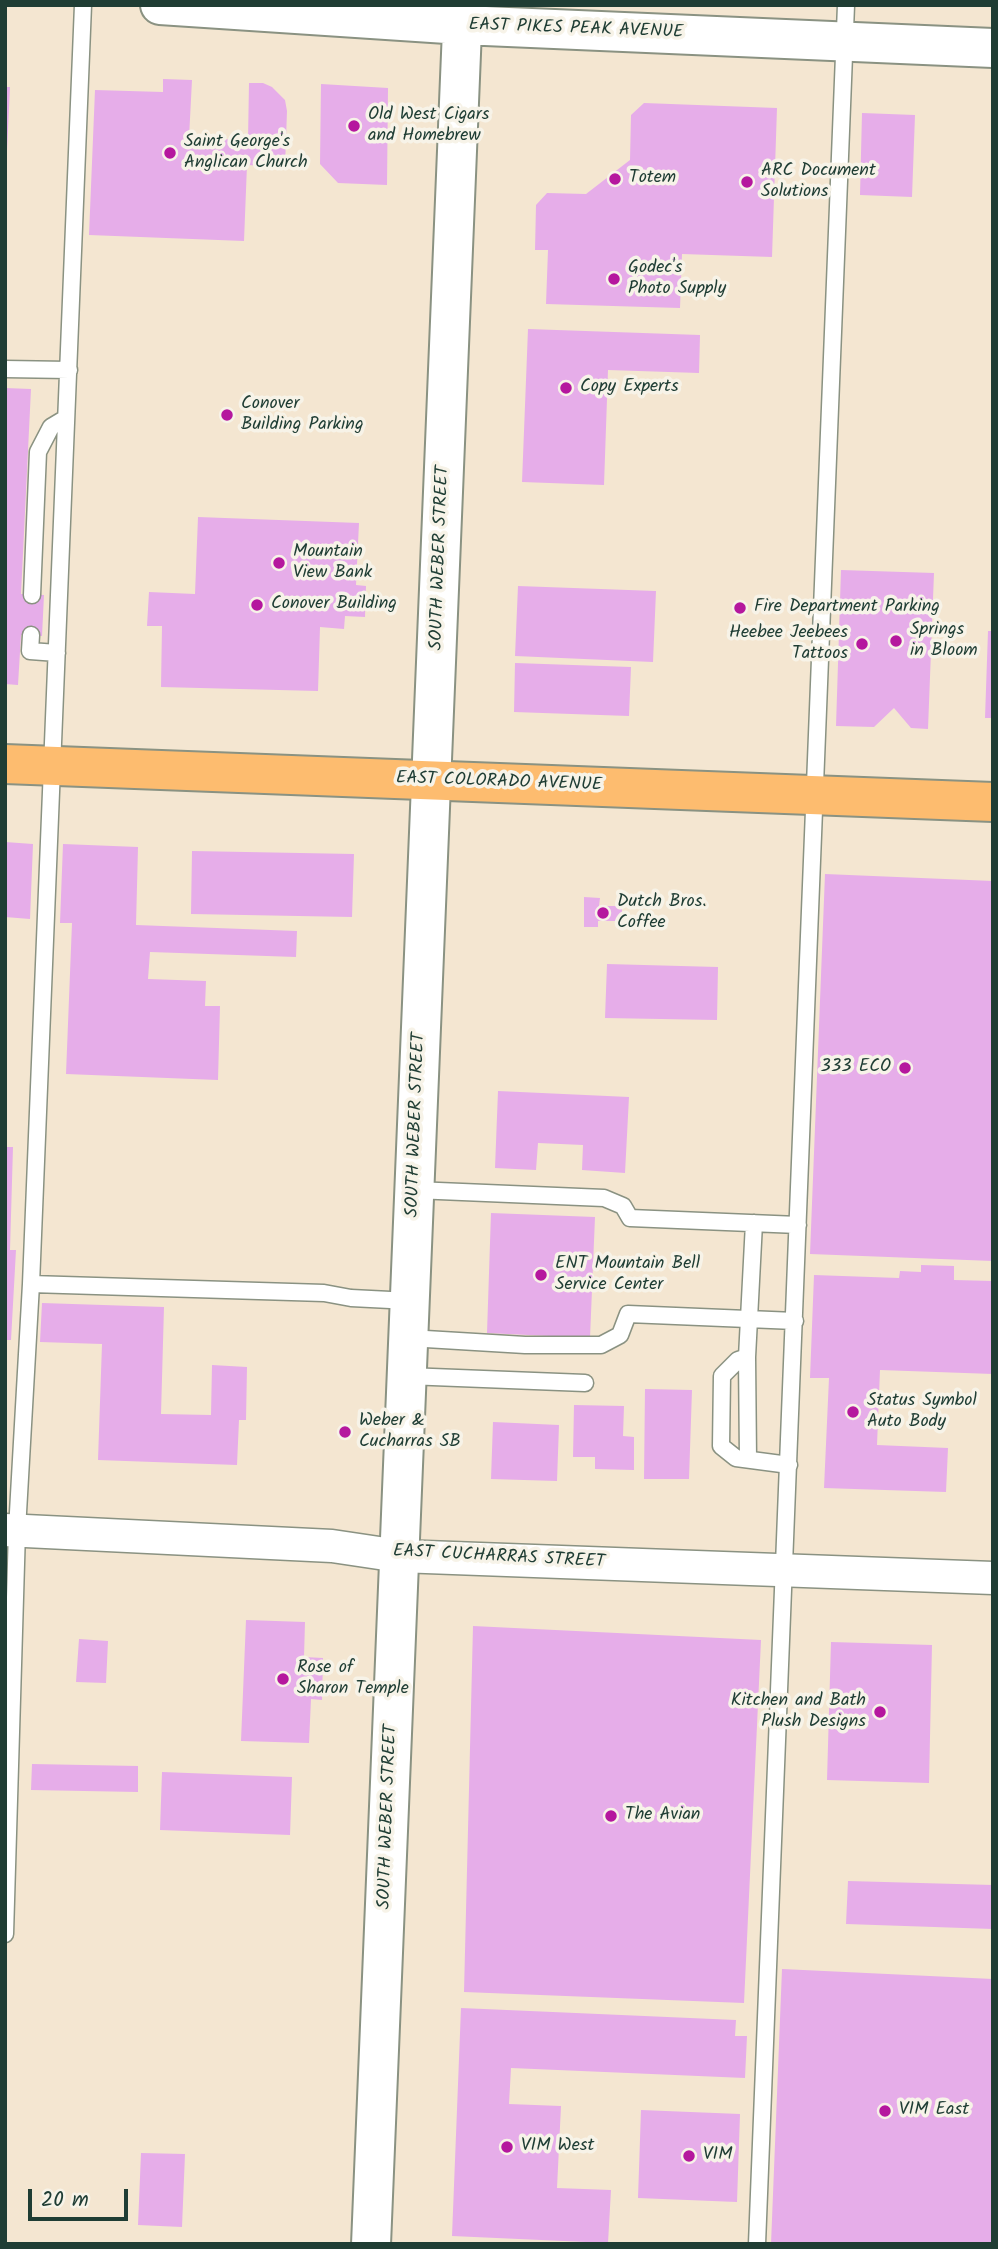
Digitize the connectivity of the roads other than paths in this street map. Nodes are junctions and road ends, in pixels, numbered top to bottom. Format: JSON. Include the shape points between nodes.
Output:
{"nodes":[{"id":1,"x":83,"y":5,"type":"edge"},
{"id":2,"x":160,"y":5,"type":"edge"},
{"id":3,"x":463,"y":15,"type":"edge"},
{"id":4,"x":845,"y":24,"type":"edge"},
{"id":5,"x":993,"y":48,"type":"edge"},
{"id":6,"x":5,"y":369,"type":"edge"},
{"id":7,"x":69,"y":370,"type":"junction"},
{"id":8,"x":66,"y":418,"type":"junction"},
{"id":9,"x":32,"y":594,"type":"dead end"},
{"id":10,"x":31,"y":635,"type":"dead end"},
{"id":11,"x":57,"y":653,"type":"junction"},
{"id":12,"x":5,"y":764,"type":"edge"},
{"id":13,"x":52,"y":766,"type":"junction"},
{"id":14,"x":432,"y":780,"type":"junction"},
{"id":15,"x":815,"y":795,"type":"junction"},
{"id":16,"x":993,"y":802,"type":"edge"},
{"id":17,"x":415,"y":1191,"type":"junction"},
{"id":18,"x":754,"y":1223,"type":"junction"},
{"id":19,"x":798,"y":1225,"type":"junction"},
{"id":20,"x":32,"y":1284,"type":"junction"},
{"id":21,"x":410,"y":1301,"type":"junction"},
{"id":22,"x":750,"y":1319,"type":"junction"},
{"id":23,"x":794,"y":1321,"type":"junction"},
{"id":24,"x":409,"y":1338,"type":"junction"},
{"id":25,"x":747,"y":1357,"type":"junction"},
{"id":26,"x":407,"y":1376,"type":"junction"},
{"id":27,"x":585,"y":1383,"type":"dead end"},
{"id":28,"x":748,"y":1459,"type":"junction"},
{"id":29,"x":789,"y":1465,"type":"junction"},
{"id":30,"x":11,"y":1530,"type":"edge"},
{"id":31,"x":400,"y":1556,"type":"junction"},
{"id":32,"x":784,"y":1571,"type":"junction"},
{"id":33,"x":993,"y":1578,"type":"edge"},
{"id":34,"x":8,"y":1716,"type":"edge"},
{"id":35,"x":5,"y":1934,"type":"edge"},
{"id":36,"x":371,"y":2244,"type":"edge"},
{"id":37,"x":757,"y":2244,"type":"edge"}],
"edges":[{"from":1,"to":7,"type":"lane"},
{"from":2,"to":3,"type":"street","name":"EAST PIKES PEAK AVENUE"},
{"from":3,"to":4,"type":"street","name":"EAST PIKES PEAK AVENUE"},
{"from":3,"to":14,"type":"street","name":"SOUTH WEBER STREET"},
{"from":4,"to":5,"type":"street","name":"EAST PIKES PEAK AVENUE"},
{"from":4,"to":15,"type":"lane"},
{"from":6,"to":7,"type":"lane"},
{"from":7,"to":8,"type":"lane"},
{"from":8,"to":9,"type":"lane","via":[[51,427],[38,452]]},
{"from":8,"to":11,"type":"lane"},
{"from":10,"to":11,"type":"lane","via":[[30,651]]},
{"from":11,"to":13,"type":"lane"},
{"from":12,"to":13,"type":"main road","name":"EAST COLORADO AVENUE"},
{"from":13,"to":14,"type":"main road","name":"EAST COLORADO AVENUE"},
{"from":13,"to":20,"type":"lane"},
{"from":14,"to":15,"type":"main road","name":"EAST COLORADO AVENUE"},
{"from":14,"to":17,"type":"street","name":"SOUTH WEBER STREET"},
{"from":15,"to":16,"type":"main road","name":"EAST COLORADO AVENUE"},
{"from":15,"to":19,"type":"lane"},
{"from":17,"to":18,"type":"lane","via":[[604,1198],[623,1206],[630,1218]]},
{"from":17,"to":21,"type":"street","name":"SOUTH WEBER STREET"},
{"from":18,"to":19,"type":"lane"},
{"from":18,"to":22,"type":"lane"},
{"from":19,"to":23,"type":"lane"},
{"from":20,"to":21,"type":"lane","via":[[324,1293]]},
{"from":20,"to":30,"type":"lane"},
{"from":21,"to":24,"type":"street","name":"SOUTH WEBER STREET"},
{"from":22,"to":23,"type":"lane"},
{"from":22,"to":24,"type":"lane","via":[[628,1314],[620,1335],[601,1345]]},
{"from":22,"to":25,"type":"lane"},
{"from":23,"to":29,"type":"lane"},
{"from":24,"to":26,"type":"street","name":"SOUTH WEBER STREET"},
{"from":25,"to":28,"type":"lane"},
{"from":25,"to":28,"type":"lane","via":[[722,1376],[721,1446],[736,1458]]},
{"from":26,"to":27,"type":"lane"},
{"from":26,"to":31,"type":"street","name":"SOUTH WEBER STREET"},
{"from":28,"to":29,"type":"lane"},
{"from":29,"to":32,"type":"lane"},
{"from":30,"to":31,"type":"street","name":"EAST CUCHARRAS STREET","via":[[332,1546]]},
{"from":30,"to":34,"type":"lane"},
{"from":31,"to":32,"type":"street","name":"EAST CUCHARRAS STREET"},
{"from":31,"to":36,"type":"street","name":"SOUTH WEBER STREET"},
{"from":32,"to":33,"type":"street","name":"EAST CUCHARRAS STREET"},
{"from":32,"to":37,"type":"lane"},
{"from":34,"to":35,"type":"lane"}]}
